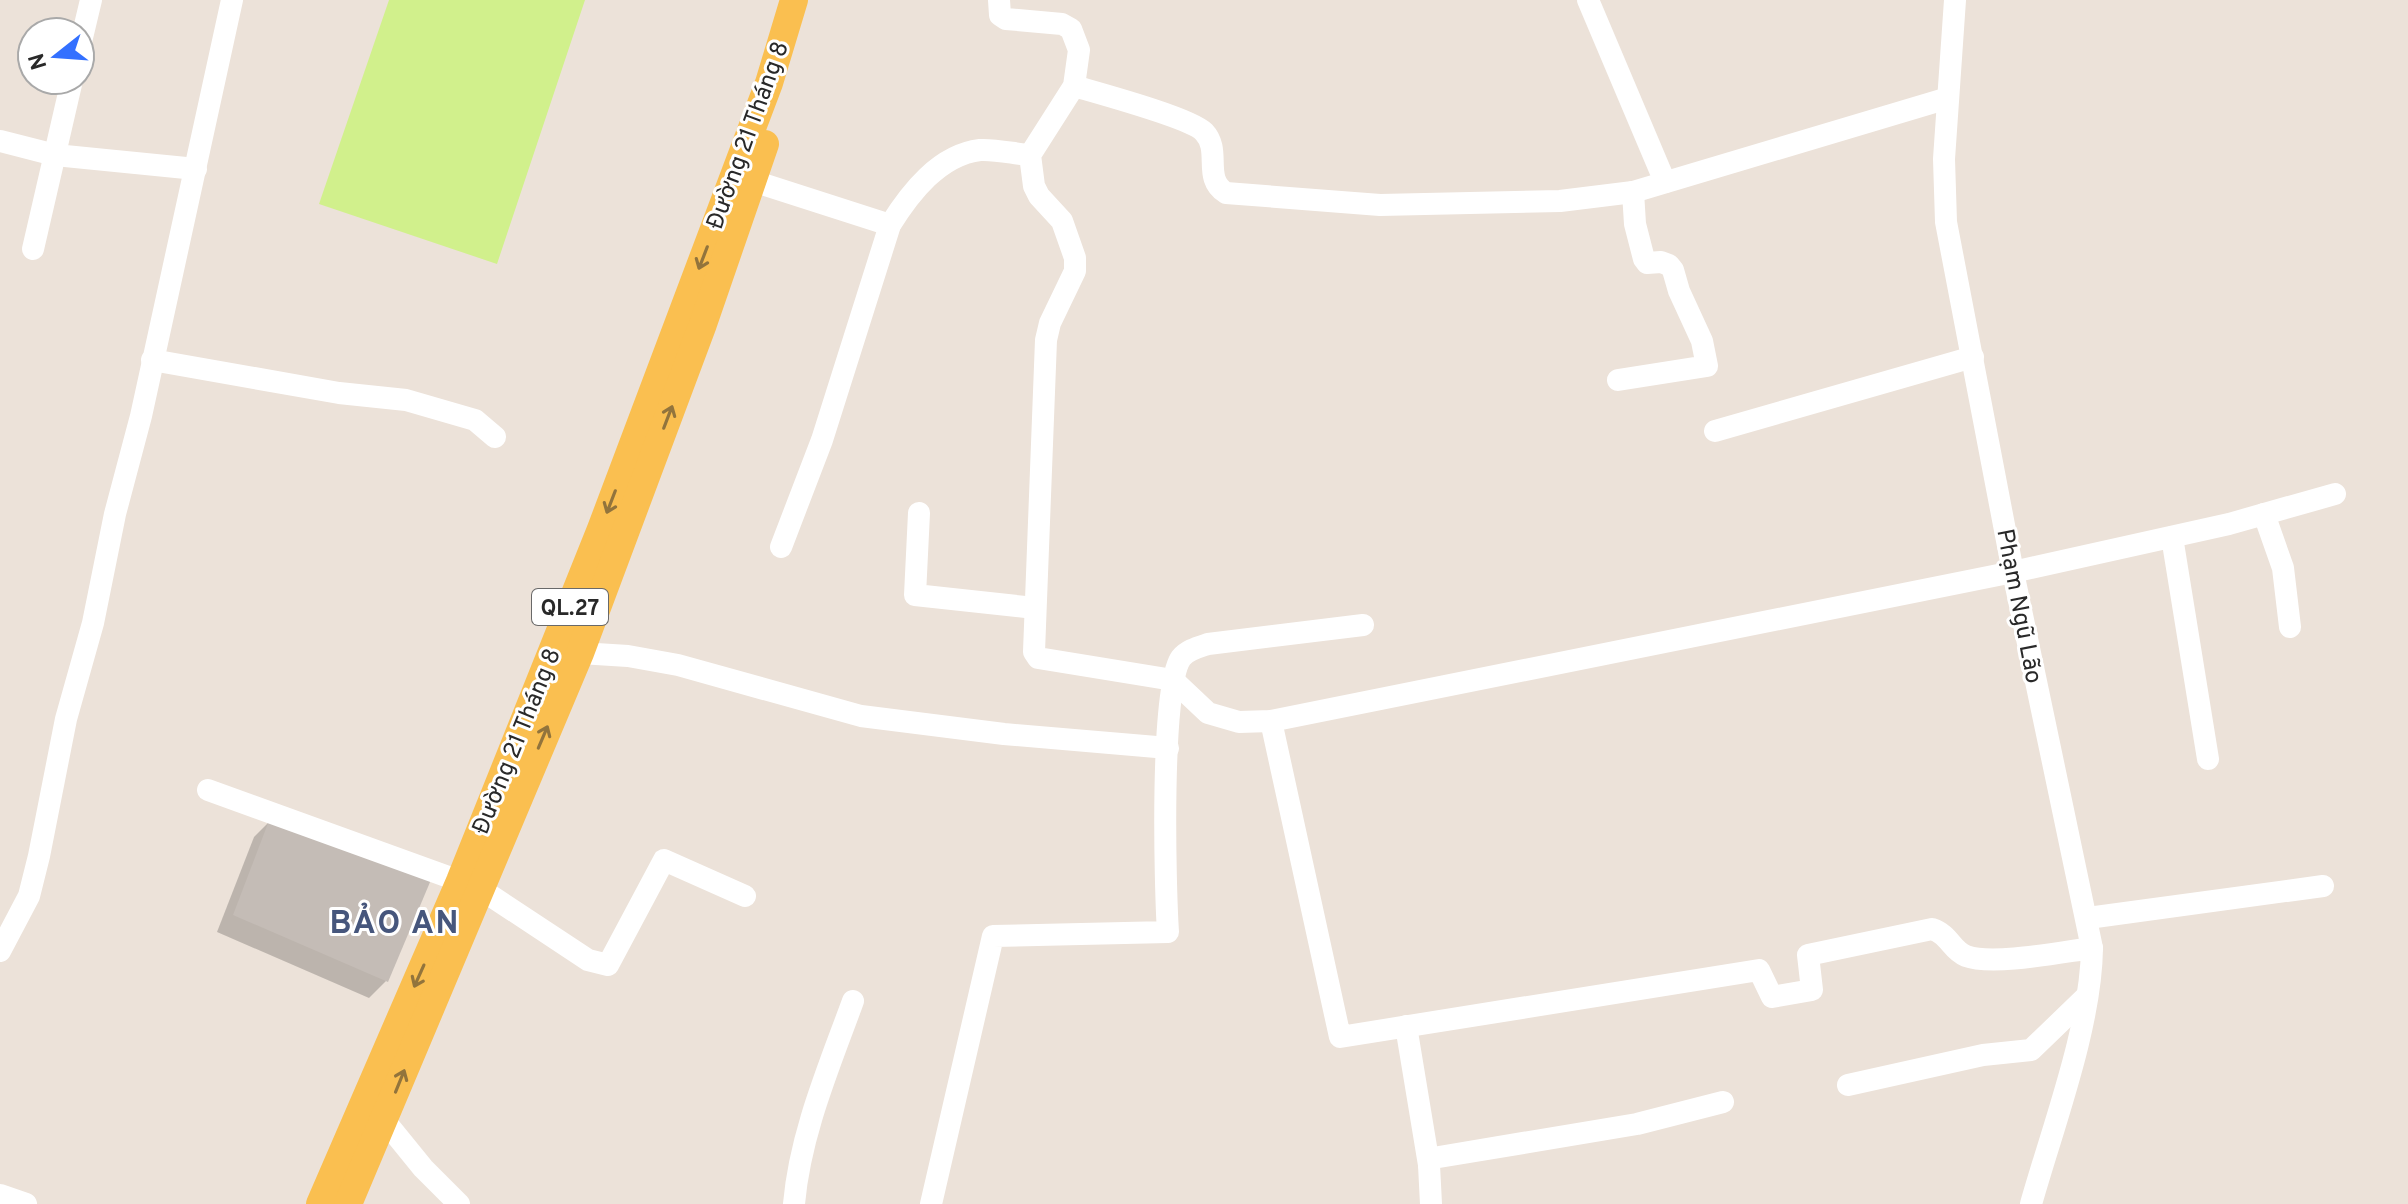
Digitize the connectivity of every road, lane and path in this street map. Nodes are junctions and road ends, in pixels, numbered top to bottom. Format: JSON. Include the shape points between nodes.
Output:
{"nodes":[{"id":1,"x":232,"y":0,"type":"edge"},
{"id":2,"x":794,"y":0,"type":"edge"},
{"id":3,"x":813,"y":0,"type":"edge"},
{"id":4,"x":999,"y":0,"type":"edge"},
{"id":5,"x":1588,"y":0,"type":"edge"},
{"id":6,"x":1955,"y":0,"type":"edge"},
{"id":7,"x":1074,"y":86,"type":"junction"},
{"id":8,"x":68,"y":96,"type":"edge"},
{"id":9,"x":1948,"y":98,"type":"junction"},
{"id":10,"x":0,"y":141,"type":"edge"},
{"id":11,"x":55,"y":155,"type":"junction"},
{"id":12,"x":1030,"y":155,"type":"junction"},
{"id":13,"x":196,"y":169,"type":"junction"},
{"id":14,"x":753,"y":181,"type":"junction"},
{"id":15,"x":1665,"y":182,"type":"junction"},
{"id":16,"x":1633,"y":192,"type":"junction"},
{"id":17,"x":890,"y":225,"type":"junction"},
{"id":18,"x":33,"y":249,"type":"dead end"},
{"id":19,"x":1973,"y":357,"type":"junction"},
{"id":20,"x":152,"y":360,"type":"junction"},
{"id":21,"x":1618,"y":380,"type":"dead end"},
{"id":22,"x":1715,"y":431,"type":"dead end"},
{"id":23,"x":495,"y":437,"type":"dead end"},
{"id":24,"x":2335,"y":494,"type":"dead end"},
{"id":25,"x":919,"y":513,"type":"dead end"},
{"id":26,"x":2264,"y":514,"type":"junction"},
{"id":27,"x":2172,"y":537,"type":"junction"},
{"id":28,"x":781,"y":547,"type":"dead end"},
{"id":29,"x":2013,"y":572,"type":"junction"},
{"id":30,"x":1035,"y":608,"type":"junction"},
{"id":31,"x":1363,"y":625,"type":"dead end"},
{"id":32,"x":2290,"y":627,"type":"dead end"},
{"id":33,"x":580,"y":653,"type":"junction"},
{"id":34,"x":1173,"y":680,"type":"junction"},
{"id":35,"x":1271,"y":721,"type":"junction"},
{"id":36,"x":1168,"y":748,"type":"junction"},
{"id":37,"x":2208,"y":759,"type":"dead end"},
{"id":38,"x":208,"y":790,"type":"dead end"},
{"id":39,"x":470,"y":884,"type":"junction"},
{"id":40,"x":2323,"y":886,"type":"dead end"},
{"id":41,"x":745,"y":896,"type":"dead end"},
{"id":42,"x":2088,"y":918,"type":"junction"},
{"id":43,"x":2092,"y":948,"type":"junction"},
{"id":44,"x":0,"y":951,"type":"edge"},
{"id":45,"x":2086,"y":997,"type":"junction"},
{"id":46,"x":853,"y":1001,"type":"dead end"},
{"id":47,"x":1406,"y":1026,"type":"junction"},
{"id":48,"x":1848,"y":1085,"type":"dead end"},
{"id":49,"x":1723,"y":1102,"type":"dead end"},
{"id":50,"x":384,"y":1120,"type":"junction"},
{"id":51,"x":1429,"y":1165,"type":"junction"},
{"id":52,"x":0,"y":1195,"type":"edge"},
{"id":53,"x":26,"y":1204,"type":"edge"},
{"id":54,"x":320,"y":1204,"type":"edge"},
{"id":55,"x":348,"y":1204,"type":"edge"},
{"id":56,"x":459,"y":1204,"type":"edge"},
{"id":57,"x":794,"y":1204,"type":"edge"},
{"id":58,"x":931,"y":1204,"type":"edge"},
{"id":59,"x":1431,"y":1204,"type":"edge"},
{"id":60,"x":2031,"y":1204,"type":"edge"}],
"edges":[{"from":1,"to":13,"type":"street"},
{"from":2,"to":39,"type":"main road","name":"Đường 21 Tháng 8","number":"QL.27","one_way":true,"via":[[769,83]]},
{"from":3,"to":14,"type":"main road","name":"Đường 21 Tháng 8","number":"QL.27"},
{"from":4,"to":7,"type":"street","via":[[1000,15],[1006,19],[1071,29],[1079,50]]},
{"from":5,"to":15,"type":"street"},
{"from":6,"to":9,"type":"street","name":"Phạm Ngũ Lão"},
{"from":7,"to":12,"type":"street"},
{"from":7,"to":16,"type":"street","via":[[1203,130],[1213,151],[1212,179],[1226,193],[1380,205],[1560,201]]},
{"from":8,"to":11,"type":"street"},
{"from":9,"to":15,"type":"street"},
{"from":9,"to":19,"type":"street","name":"Phạm Ngũ Lão","via":[[1946,222]]},
{"from":10,"to":11,"type":"street"},
{"from":11,"to":13,"type":"street"},
{"from":11,"to":18,"type":"street"},
{"from":12,"to":17,"type":"street","via":[[982,150],[949,162],[926,178]]},
{"from":12,"to":30,"type":"street","via":[[1034,186],[1062,221],[1075,258],[1075,271],[1046,340]]},
{"from":13,"to":20,"type":"street"},
{"from":14,"to":17,"type":"street"},
{"from":33,"to":14,"type":"main road","name":"Đường 21 Tháng 8","number":"QL.27","one_way":true},
{"from":15,"to":16,"type":"street"},
{"from":16,"to":21,"type":"street","via":[[1644,259],[1673,270],[1707,366]]},
{"from":17,"to":28,"type":"street","via":[[822,440]]},
{"from":19,"to":22,"type":"street"},
{"from":19,"to":29,"type":"street","name":"Phạm Ngũ Lão"},
{"from":20,"to":23,"type":"street","via":[[406,400],[475,420]]},
{"from":20,"to":44,"type":"street","via":[[29,896]]},
{"from":24,"to":26,"type":"street"},
{"from":25,"to":30,"type":"street","via":[[915,595]]},
{"from":26,"to":27,"type":"street"},
{"from":26,"to":32,"type":"street","via":[[2283,568]]},
{"from":27,"to":29,"type":"street"},
{"from":27,"to":37,"type":"street"},
{"from":29,"to":35,"type":"street"},
{"from":29,"to":42,"type":"street","name":"Phạm Ngũ Lão"},
{"from":30,"to":34,"type":"street","via":[[1038,658]]},
{"from":31,"to":34,"type":"street","via":[[1194,648],[1182,657]]},
{"from":33,"to":36,"type":"street","via":[[678,665],[861,716]]},
{"from":39,"to":33,"type":"main road","name":"Đường 21 Tháng 8","number":"QL.27","one_way":true},
{"from":34,"to":35,"type":"street","via":[[1208,713],[1239,722]]},
{"from":34,"to":36,"type":"street"},
{"from":35,"to":47,"type":"street","via":[[1340,1037]]},
{"from":36,"to":58,"type":"street","via":[[1168,932],[993,936]]},
{"from":38,"to":39,"type":"street"},
{"from":39,"to":41,"type":"street","via":[[588,960],[608,965],[664,860]]},
{"from":50,"to":39,"type":"main road","name":"Đường 21 Tháng 8","number":"QL.27","one_way":true},
{"from":39,"to":54,"type":"main road","name":"Đường 21 Tháng 8","number":"QL.27","one_way":true},
{"from":40,"to":42,"type":"street"},
{"from":42,"to":43,"type":"street","name":"Phạm Ngũ Lão"},
{"from":43,"to":45,"type":"street","name":"Phạm Ngũ Lão"},
{"from":43,"to":47,"type":"street","via":[[1969,958],[1932,929],[1808,955],[1812,990],[1772,997],[1759,970]]},
{"from":45,"to":48,"type":"street","via":[[2031,1050],[1983,1055]]},
{"from":45,"to":60,"type":"street","name":"Phạm Ngũ Lão"},
{"from":46,"to":57,"type":"street","via":[[806,1139]]},
{"from":47,"to":51,"type":"street"},
{"from":49,"to":51,"type":"street","via":[[1637,1124],[1449,1154],[1433,1158]]},
{"from":50,"to":55,"type":"main road","name":"Đường 21 Tháng 8","number":"QL.27"},
{"from":50,"to":56,"type":"street"},
{"from":51,"to":59,"type":"street"},
{"from":52,"to":53,"type":"street"}]}
